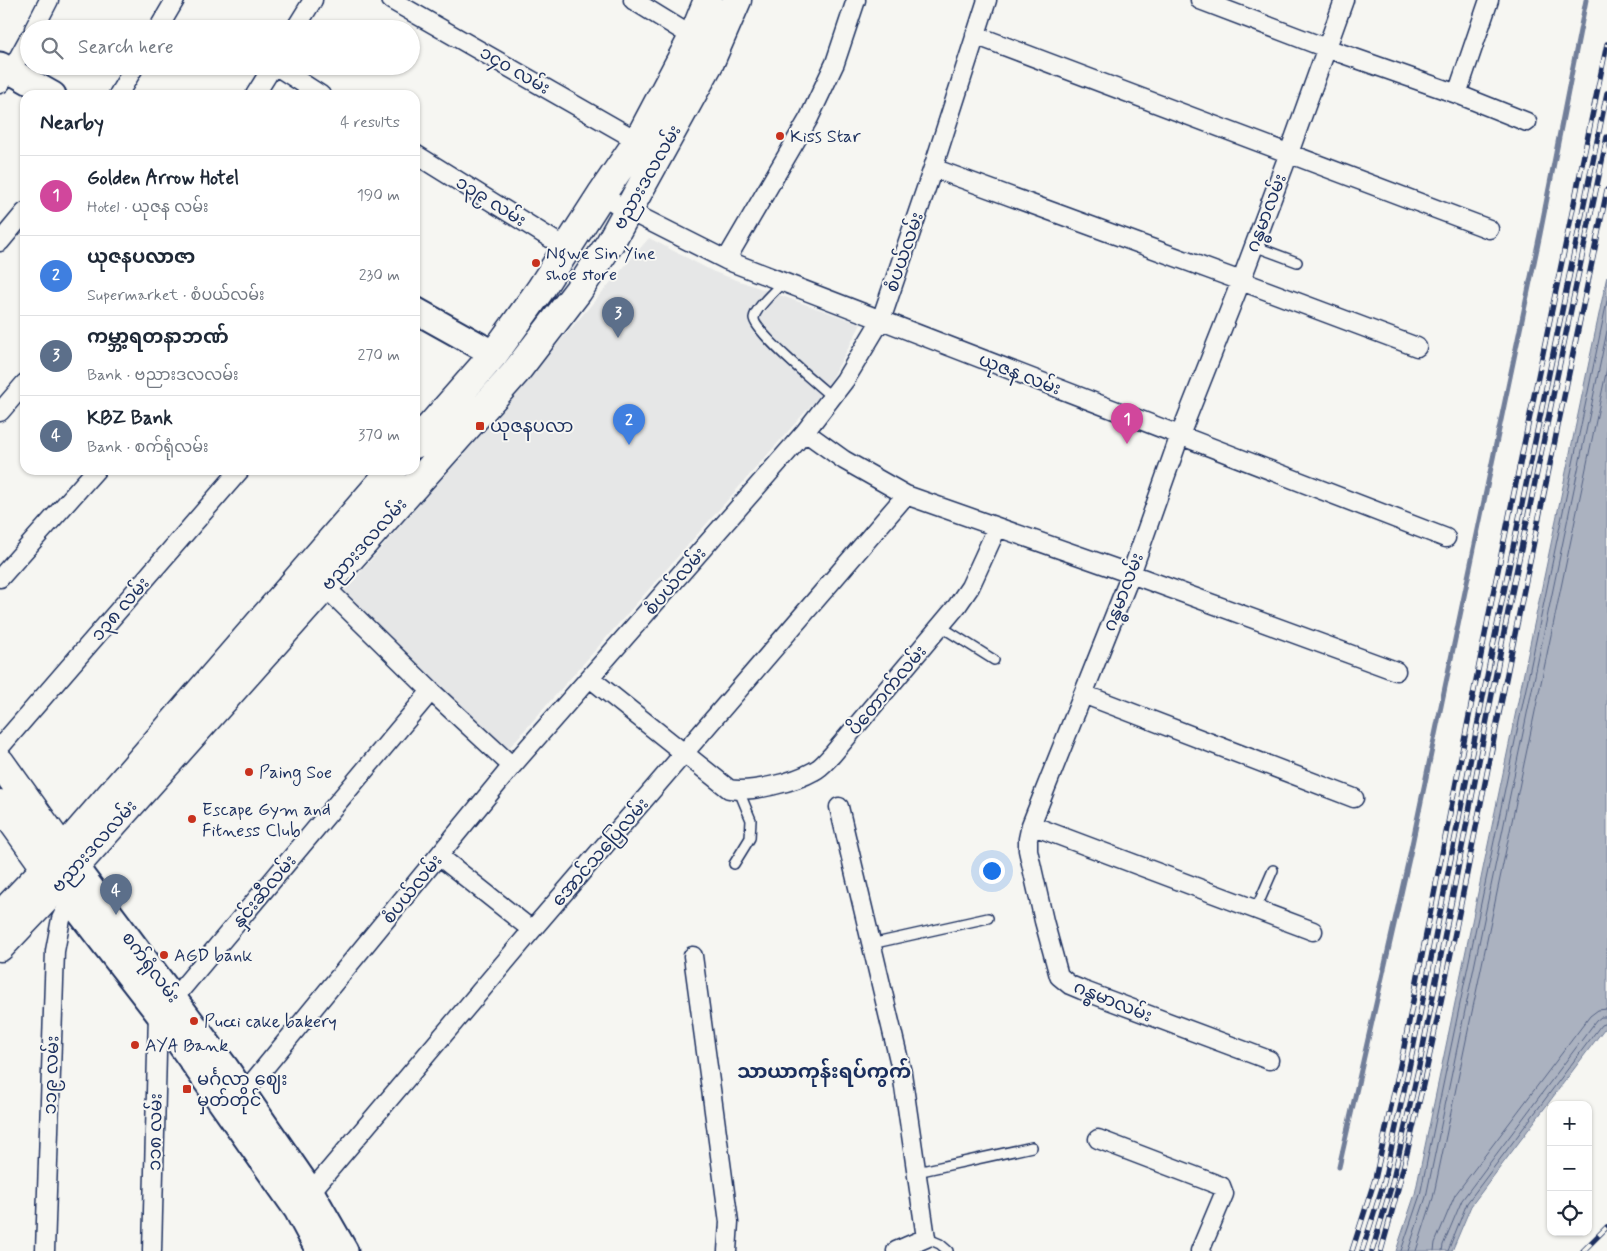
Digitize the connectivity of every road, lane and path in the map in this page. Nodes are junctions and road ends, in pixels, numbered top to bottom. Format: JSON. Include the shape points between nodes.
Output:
{"nodes":[{"id":1,"x":49,"y":0,"type":"edge"},
{"id":2,"x":175,"y":0,"type":"edge"},
{"id":3,"x":313,"y":0,"type":"edge"},
{"id":4,"x":392,"y":0,"type":"edge"},
{"id":5,"x":633,"y":0,"type":"edge"},
{"id":6,"x":708,"y":0,"type":"edge"},
{"id":7,"x":737,"y":0,"type":"edge"},
{"id":8,"x":856,"y":0,"type":"edge"},
{"id":9,"x":987,"y":0,"type":"edge"},
{"id":10,"x":1200,"y":0,"type":"edge"},
{"id":11,"x":1344,"y":0,"type":"edge"},
{"id":12,"x":1489,"y":0,"type":"edge"},
{"id":13,"x":39,"y":20,"type":"edge"},
{"id":14,"x":163,"y":20,"type":"edge"},
{"id":15,"x":301,"y":20,"type":"edge"},
{"id":16,"x":975,"y":35,"type":"junction"},
{"id":17,"x":693,"y":37,"type":"junction"},
{"id":18,"x":1326,"y":48,"type":"junction"},
{"id":19,"x":20,"y":51,"type":"edge"},
{"id":20,"x":4,"y":73,"type":"edge"},
{"id":21,"x":130,"y":75,"type":"edge"},
{"id":22,"x":268,"y":75,"type":"edge"},
{"id":23,"x":289,"y":75,"type":"edge"},
{"id":24,"x":42,"y":90,"type":"edge"},
{"id":25,"x":121,"y":90,"type":"edge"},
{"id":26,"x":258,"y":90,"type":"edge"},
{"id":27,"x":314,"y":90,"type":"edge"},
{"id":28,"x":1457,"y":94,"type":"junction"},
{"id":29,"x":1527,"y":122,"type":"dead end"},
{"id":30,"x":638,"y":141,"type":"junction"},
{"id":31,"x":1289,"y":153,"type":"junction"},
{"id":32,"x":420,"y":157,"type":"edge"},
{"id":33,"x":933,"y":168,"type":"junction"},
{"id":34,"x":601,"y":195,"type":"junction"},
{"id":35,"x":627,"y":210,"type":"junction"},
{"id":36,"x":20,"y":218,"type":"edge"},
{"id":37,"x":1488,"y":229,"type":"dead end"},
{"id":38,"x":0,"y":242,"type":"edge"},
{"id":39,"x":1254,"y":246,"type":"junction"},
{"id":40,"x":566,"y":248,"type":"junction"},
{"id":41,"x":726,"y":260,"type":"junction"},
{"id":42,"x":1296,"y":262,"type":"dead end"},
{"id":43,"x":1241,"y":280,"type":"junction"},
{"id":44,"x":783,"y":282,"type":"junction"},
{"id":45,"x":420,"y":313,"type":"edge"},
{"id":46,"x":881,"y":320,"type":"junction"},
{"id":47,"x":1417,"y":347,"type":"dead end"},
{"id":48,"x":494,"y":354,"type":"junction"},
{"id":49,"x":20,"y":389,"type":"edge"},
{"id":50,"x":833,"y":398,"type":"junction"},
{"id":51,"x":0,"y":412,"type":"edge"},
{"id":52,"x":805,"y":432,"type":"junction"},
{"id":53,"x":1180,"y":435,"type":"junction"},
{"id":54,"x":420,"y":438,"type":"edge"},
{"id":55,"x":92,"y":475,"type":"edge"},
{"id":56,"x":236,"y":475,"type":"edge"},
{"id":57,"x":388,"y":475,"type":"edge"},
{"id":58,"x":906,"y":495,"type":"junction"},
{"id":59,"x":997,"y":528,"type":"junction"},
{"id":60,"x":1446,"y":538,"type":"dead end"},
{"id":61,"x":304,"y":569,"type":"junction"},
{"id":62,"x":1131,"y":574,"type":"junction"},
{"id":63,"x":0,"y":578,"type":"edge"},
{"id":64,"x":326,"y":587,"type":"junction"},
{"id":65,"x":940,"y":626,"type":"junction"},
{"id":66,"x":994,"y":660,"type":"dead end"},
{"id":67,"x":1396,"y":671,"type":"dead end"},
{"id":68,"x":590,"y":678,"type":"junction"},
{"id":69,"x":431,"y":691,"type":"junction"},
{"id":70,"x":1083,"y":694,"type":"junction"},
{"id":71,"x":0,"y":747,"type":"edge"},
{"id":72,"x":684,"y":754,"type":"junction"},
{"id":73,"x":0,"y":762,"type":"edge"},
{"id":74,"x":512,"y":766,"type":"junction"},
{"id":75,"x":734,"y":790,"type":"junction"},
{"id":76,"x":1354,"y":798,"type":"dead end"},
{"id":77,"x":0,"y":804,"type":"edge"},
{"id":78,"x":839,"y":807,"type":"dead end"},
{"id":79,"x":1031,"y":825,"type":"junction"},
{"id":80,"x":439,"y":856,"type":"junction"},
{"id":81,"x":734,"y":864,"type":"dead end"},
{"id":82,"x":1274,"y":870,"type":"dead end"},
{"id":83,"x":62,"y":874,"type":"junction"},
{"id":84,"x":1256,"y":909,"type":"junction"},
{"id":85,"x":0,"y":916,"type":"edge"},
{"id":86,"x":988,"y":918,"type":"dead end"},
{"id":87,"x":532,"y":930,"type":"junction"},
{"id":88,"x":1313,"y":931,"type":"dead end"},
{"id":89,"x":871,"y":944,"type":"junction"},
{"id":90,"x":0,"y":947,"type":"edge"},
{"id":91,"x":693,"y":956,"type":"dead end"},
{"id":92,"x":166,"y":1006,"type":"junction"},
{"id":93,"x":1269,"y":1060,"type":"dead end"},
{"id":94,"x":243,"y":1094,"type":"junction"},
{"id":95,"x":1098,"y":1139,"type":"dead end"},
{"id":96,"x":1032,"y":1147,"type":"dead end"},
{"id":97,"x":917,"y":1172,"type":"junction"},
{"id":98,"x":304,"y":1200,"type":"junction"},
{"id":99,"x":926,"y":1238,"type":"junction"},
{"id":100,"x":45,"y":1251,"type":"edge"},
{"id":101,"x":152,"y":1251,"type":"edge"},
{"id":102,"x":320,"y":1251,"type":"edge"},
{"id":103,"x":345,"y":1251,"type":"edge"},
{"id":104,"x":727,"y":1251,"type":"edge"},
{"id":105,"x":896,"y":1251,"type":"edge"},
{"id":106,"x":948,"y":1251,"type":"edge"},
{"id":107,"x":1200,"y":1251,"type":"edge"}],
"edges":[{"from":1,"to":13,"type":"street"},
{"from":2,"to":14,"type":"street"},
{"from":3,"to":15,"type":"street"},
{"from":4,"to":30,"type":"street","name":"၁၄၀ လမ်း"},
{"from":5,"to":17,"type":"street"},
{"from":6,"to":17,"type":"main road","name":"ဗညားဒလလမ်း"},
{"from":7,"to":35,"type":"main road","name":"ဗညားဒလလမ်း","via":[[710,62]]},
{"from":8,"to":41,"type":"street","via":[[835,63],[809,118]]},
{"from":9,"to":16,"type":"street","name":"စံပယ်လမ်း"},
{"from":10,"to":18,"type":"street"},
{"from":11,"to":18,"type":"street","name":"ဂန္ဓမာလမ်း"},
{"from":12,"to":28,"type":"street"},
{"from":16,"to":31,"type":"street"},
{"from":16,"to":33,"type":"street","name":"စံပယ်လမ်း"},
{"from":17,"to":30,"type":"main road","name":"ဗညားဒလလမ်း"},
{"from":18,"to":28,"type":"street"},
{"from":18,"to":31,"type":"street","name":"ဂန္ဓမာလမ်း"},
{"from":19,"to":20,"type":"street"},
{"from":20,"to":24,"type":"main road"},
{"from":21,"to":25,"type":"street"},
{"from":22,"to":26,"type":"street"},
{"from":23,"to":27,"type":"street"},
{"from":28,"to":29,"type":"street"},
{"from":30,"to":34,"type":"main road","name":"ဗညားဒလလမ်း"},
{"from":31,"to":37,"type":"street"},
{"from":31,"to":39,"type":"street","name":"ဂန္ဓမာလမ်း"},
{"from":32,"to":40,"type":"street","name":"၁၃၉ လမ်း"},
{"from":33,"to":43,"type":"street"},
{"from":33,"to":46,"type":"street","name":"စံပယ်လမ်း"},
{"from":34,"to":35,"type":"street","name":"ယုဇန လမ်း"},
{"from":34,"to":40,"type":"main road","name":"ဗညားဒလလမ်း"},
{"from":35,"to":41,"type":"street","name":"ယုဇန လမ်း"},
{"from":35,"to":64,"type":"main road","name":"ဗညားဒလလမ်း","via":[[610,243],[578,291],[515,373]]},
{"from":36,"to":38,"type":"street"},
{"from":39,"to":42,"type":"lane"},
{"from":39,"to":43,"type":"street","name":"ဂန္ဓမာလမ်း"},
{"from":40,"to":48,"type":"main road","name":"ဗညားဒလလမ်း"},
{"from":41,"to":44,"type":"street","name":"ယုဇန လမ်း"},
{"from":43,"to":47,"type":"street"},
{"from":43,"to":53,"type":"street","name":"ဂန္ဓမာလမ်း"},
{"from":44,"to":46,"type":"street","name":"ယုဇန လမ်း"},
{"from":44,"to":50,"type":"lane","via":[[756,312],[755,324]]},
{"from":45,"to":48,"type":"main road"},
{"from":46,"to":50,"type":"street","name":"စံပယ်လမ်း"},
{"from":46,"to":53,"type":"street","name":"ယုဇန လမ်း"},
{"from":48,"to":54,"type":"main road","name":"ဗညားဒလလမ်း"},
{"from":49,"to":51,"type":"street"},
{"from":50,"to":52,"type":"street","name":"စံပယ်လမ်း"},
{"from":52,"to":58,"type":"street","via":[[844,460]]},
{"from":52,"to":68,"type":"street","name":"စံပယ်လမ်း"},
{"from":53,"to":60,"type":"street","name":"ယုဇန လမ်း"},
{"from":53,"to":62,"type":"street","name":"ဂန္ဓမာလမ်း"},
{"from":55,"to":63,"type":"street"},
{"from":56,"to":71,"type":"street","name":"၁၃၈ လမ်း"},
{"from":57,"to":61,"type":"main road","name":"ဗညားဒလလမ်း"},
{"from":58,"to":59,"type":"street"},
{"from":58,"to":72,"type":"street","name":"အောင်သပြေလမ်း"},
{"from":59,"to":62,"type":"street"},
{"from":59,"to":65,"type":"street","name":"ပိတောက်လမ်း","via":[[970,587]]},
{"from":61,"to":64,"type":"street"},
{"from":61,"to":83,"type":"main road","name":"ဗညားဒလလမ်း"},
{"from":62,"to":67,"type":"street"},
{"from":62,"to":70,"type":"street","name":"ဂန္ဓမာလမ်း"},
{"from":64,"to":69,"type":"street"},
{"from":64,"to":83,"type":"main road","name":"ဗညားဒလလမ်း"},
{"from":65,"to":66,"type":"lane"},
{"from":65,"to":75,"type":"street","name":"ပိတောက်လမ်း","via":[[815,771],[774,786]]},
{"from":68,"to":72,"type":"street"},
{"from":68,"to":74,"type":"street","name":"စံပယ်လမ်း"},
{"from":69,"to":74,"type":"street"},
{"from":69,"to":92,"type":"street","name":"နှင်းဆီလမ်း"},
{"from":70,"to":76,"type":"street"},
{"from":70,"to":79,"type":"street","name":"ဂန္ဓမာလမ်း"},
{"from":72,"to":75,"type":"street"},
{"from":72,"to":87,"type":"street","name":"အောင်သပြေလမ်း"},
{"from":73,"to":83,"type":"main road","name":"စက်ရုံလမ်း"},
{"from":74,"to":80,"type":"street","name":"စံပယ်လမ်း"},
{"from":75,"to":81,"type":"lane","via":[[751,820],[750,838]]},
{"from":77,"to":83,"type":"main road","name":"စက်ရုံလမ်း"},
{"from":78,"to":89,"type":"street"},
{"from":79,"to":84,"type":"street"},
{"from":79,"to":93,"type":"street","name":"ဂန္ဓမာလမ်း","via":[[1028,850],[1059,976],[1070,986]]},
{"from":80,"to":87,"type":"street"},
{"from":80,"to":94,"type":"street","name":"စံပယ်လမ်း"},
{"from":82,"to":84,"type":"lane"},
{"from":83,"to":85,"type":"main road","name":"ဗညားဒလလမ်း"},
{"from":83,"to":90,"type":"main road","name":"ဗညားဒလလမ်း"},
{"from":83,"to":92,"type":"main road","name":"စက်ရုံလမ်း"},
{"from":83,"to":92,"type":"main road","name":"စက်ရုံလမ်း"},
{"from":83,"to":100,"type":"street","name":"၁၁၉ လမ်း","via":[[61,919],[54,951]]},
{"from":84,"to":88,"type":"street"},
{"from":86,"to":89,"type":"lane"},
{"from":87,"to":98,"type":"street","name":"အောင်သပြေလမ်း"},
{"from":89,"to":97,"type":"street","via":[[902,1073]]},
{"from":91,"to":104,"type":"street","via":[[729,1222]]},
{"from":92,"to":94,"type":"main road","name":"စက်ရုံလမ်း"},
{"from":92,"to":98,"type":"main road","name":"စက်ရုံလမ်း"},
{"from":92,"to":101,"type":"street","name":"၁၁၈ လမ်း"},
{"from":94,"to":98,"type":"main road","name":"စက်ရုံလမ်း"},
{"from":95,"to":107,"type":"street","via":[[1221,1186],[1224,1194]]},
{"from":96,"to":97,"type":"lane"},
{"from":97,"to":99,"type":"street"},
{"from":98,"to":102,"type":"main road","name":"စက်ရုံလမ်း"},
{"from":98,"to":103,"type":"main road","name":"စက်ရုံလမ်း"},
{"from":99,"to":105,"type":"street"},
{"from":99,"to":106,"type":"lane"}]}
